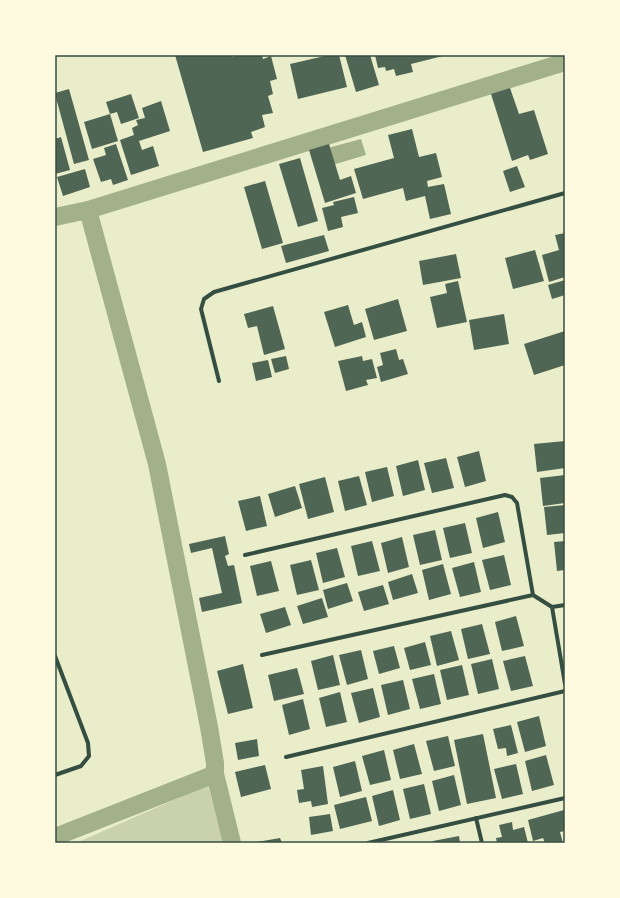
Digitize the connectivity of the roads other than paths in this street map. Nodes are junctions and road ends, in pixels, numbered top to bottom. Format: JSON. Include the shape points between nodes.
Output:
{"nodes":[{"id":1,"x":565,"y":193,"type":"edge"},
{"id":2,"x":219,"y":381,"type":"dead end"},
{"id":3,"x":245,"y":555,"type":"dead end"},
{"id":4,"x":534,"y":595,"type":"junction"},
{"id":5,"x":565,"y":605,"type":"edge"},
{"id":6,"x":552,"y":607,"type":"junction"},
{"id":7,"x":262,"y":655,"type":"dead end"},
{"id":8,"x":55,"y":656,"type":"edge"},
{"id":9,"x":565,"y":684,"type":"edge"},
{"id":10,"x":565,"y":691,"type":"edge"},
{"id":11,"x":286,"y":757,"type":"dead end"},
{"id":12,"x":55,"y":775,"type":"edge"},
{"id":13,"x":565,"y":798,"type":"edge"},
{"id":14,"x":476,"y":818,"type":"junction"},
{"id":15,"x":377,"y":842,"type":"edge"},
{"id":16,"x":368,"y":843,"type":"edge"},
{"id":17,"x":482,"y":843,"type":"edge"}],
"edges":[{"from":1,"to":2,"type":"street","via":[[214,292],[204,299],[201,309]]},
{"from":3,"to":4,"type":"street","via":[[505,495],[517,504]]},
{"from":4,"to":6,"type":"street"},
{"from":4,"to":7,"type":"street"},
{"from":5,"to":6,"type":"street"},
{"from":6,"to":9,"type":"street"},
{"from":8,"to":12,"type":"street","via":[[88,743],[89,756],[81,766]]},
{"from":10,"to":11,"type":"street"},
{"from":13,"to":14,"type":"street"},
{"from":14,"to":15,"type":"street"},
{"from":14,"to":17,"type":"street"},
{"from":15,"to":16,"type":"street"}]}
